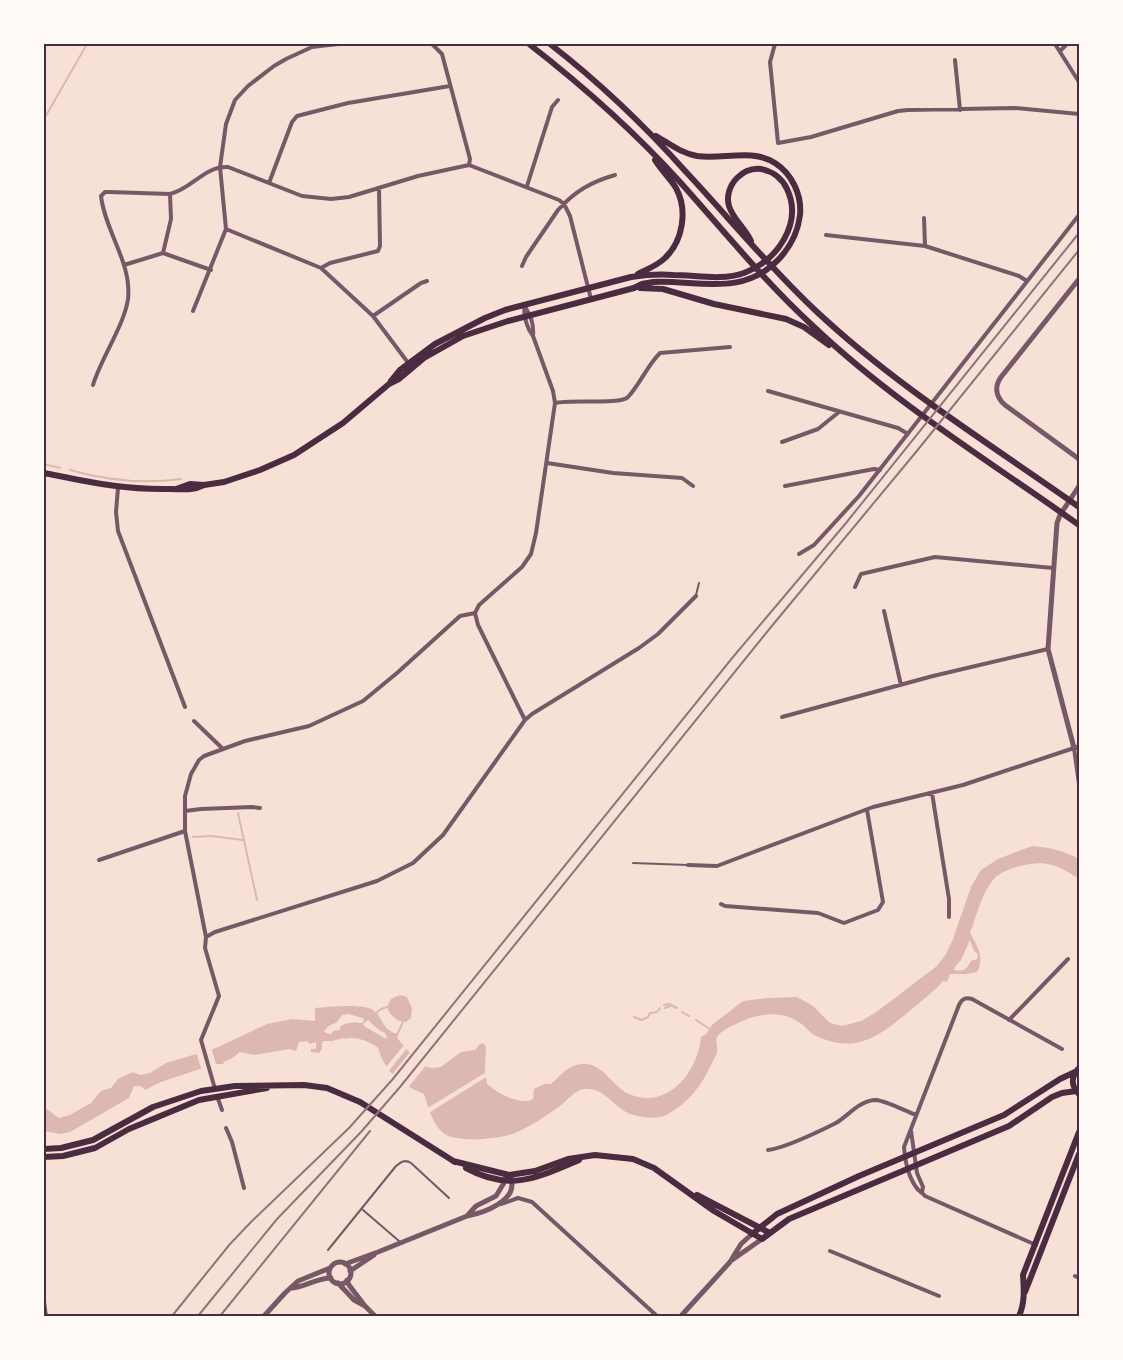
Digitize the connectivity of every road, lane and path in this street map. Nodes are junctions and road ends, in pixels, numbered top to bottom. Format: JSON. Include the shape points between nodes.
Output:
{"nodes":[{"id":1,"x":338,"y":44,"type":"edge"},
{"id":2,"x":432,"y":44,"type":"edge"},
{"id":3,"x":529,"y":44,"type":"edge"},
{"id":4,"x":550,"y":44,"type":"edge"},
{"id":5,"x":774,"y":44,"type":"edge"},
{"id":6,"x":1055,"y":44,"type":"edge"},
{"id":7,"x":1067,"y":44,"type":"edge"},
{"id":8,"x":1061,"y":50,"type":"junction"},
{"id":9,"x":955,"y":60,"type":"dead end"},
{"id":10,"x":1079,"y":82,"type":"edge"},
{"id":11,"x":450,"y":86,"type":"junction"},
{"id":12,"x":558,"y":100,"type":"dead end"},
{"id":13,"x":960,"y":110,"type":"junction"},
{"id":14,"x":1079,"y":114,"type":"edge"},
{"id":15,"x":649,"y":132,"type":"junction"},
{"id":16,"x":652,"y":152,"type":"junction"},
{"id":17,"x":469,"y":165,"type":"junction"},
{"id":18,"x":220,"y":167,"type":"junction"},
{"id":19,"x":615,"y":175,"type":"dead end"},
{"id":20,"x":269,"y":183,"type":"junction"},
{"id":21,"x":527,"y":186,"type":"junction"},
{"id":22,"x":379,"y":188,"type":"junction"},
{"id":23,"x":170,"y":194,"type":"junction"},
{"id":24,"x":564,"y":204,"type":"junction"},
{"id":25,"x":1079,"y":215,"type":"edge"},
{"id":26,"x":924,"y":218,"type":"dead end"},
{"id":27,"x":226,"y":229,"type":"junction"},
{"id":28,"x":826,"y":235,"type":"dead end"},
{"id":29,"x":925,"y":246,"type":"junction"},
{"id":30,"x":755,"y":249,"type":"junction"},
{"id":31,"x":164,"y":253,"type":"junction"},
{"id":32,"x":124,"y":265,"type":"junction"},
{"id":33,"x":522,"y":266,"type":"dead end"},
{"id":34,"x":321,"y":268,"type":"junction"},
{"id":35,"x":211,"y":270,"type":"junction"},
{"id":36,"x":631,"y":277,"type":"junction"},
{"id":37,"x":1079,"y":279,"type":"edge"},
{"id":38,"x":427,"y":281,"type":"dead end"},
{"id":39,"x":1028,"y":281,"type":"junction"},
{"id":40,"x":634,"y":288,"type":"junction"},
{"id":41,"x":588,"y":289,"type":"junction"},
{"id":42,"x":591,"y":300,"type":"junction"},
{"id":43,"x":524,"y":306,"type":"junction"},
{"id":44,"x":193,"y":311,"type":"dead end"},
{"id":45,"x":373,"y":316,"type":"junction"},
{"id":46,"x":527,"y":316,"type":"junction"},
{"id":47,"x":730,"y":347,"type":"dead end"},
{"id":48,"x":840,"y":352,"type":"junction"},
{"id":49,"x":411,"y":365,"type":"junction"},
{"id":50,"x":93,"y":385,"type":"dead end"},
{"id":51,"x":768,"y":391,"type":"dead end"},
{"id":52,"x":556,"y":403,"type":"junction"},
{"id":53,"x":839,"y":412,"type":"junction"},
{"id":54,"x":908,"y":434,"type":"junction"},
{"id":55,"x":782,"y":442,"type":"dead end"},
{"id":56,"x":1079,"y":459,"type":"edge"},
{"id":57,"x":547,"y":463,"type":"junction"},
{"id":58,"x":880,"y":470,"type":"junction"},
{"id":59,"x":44,"y":473,"type":"edge"},
{"id":60,"x":693,"y":486,"type":"dead end"},
{"id":61,"x":785,"y":486,"type":"dead end"},
{"id":62,"x":1079,"y":486,"type":"edge"},
{"id":63,"x":118,"y":488,"type":"junction"},
{"id":64,"x":1079,"y":507,"type":"edge"},
{"id":65,"x":1079,"y":525,"type":"edge"},
{"id":66,"x":799,"y":554,"type":"dead end"},
{"id":67,"x":1053,"y":568,"type":"junction"},
{"id":68,"x":699,"y":583,"type":"dead end"},
{"id":69,"x":855,"y":587,"type":"dead end"},
{"id":70,"x":696,"y":596,"type":"joint"},
{"id":71,"x":884,"y":611,"type":"dead end"},
{"id":72,"x":475,"y":614,"type":"junction"},
{"id":73,"x":1048,"y":649,"type":"junction"},
{"id":74,"x":901,"y":685,"type":"junction"},
{"id":75,"x":185,"y":707,"type":"dead end"},
{"id":76,"x":782,"y":717,"type":"dead end"},
{"id":77,"x":525,"y":720,"type":"junction"},
{"id":78,"x":194,"y":721,"type":"dead end"},
{"id":79,"x":222,"y":748,"type":"junction"},
{"id":80,"x":1077,"y":748,"type":"edge"},
{"id":81,"x":1079,"y":784,"type":"edge"},
{"id":82,"x":932,"y":793,"type":"junction"},
{"id":83,"x":260,"y":808,"type":"dead end"},
{"id":84,"x":867,"y":810,"type":"junction"},
{"id":85,"x":185,"y":811,"type":"junction"},
{"id":86,"x":185,"y":831,"type":"junction"},
{"id":87,"x":99,"y":860,"type":"dead end"},
{"id":88,"x":633,"y":863,"type":"dead end"},
{"id":89,"x":688,"y":865,"type":"joint"},
{"id":90,"x":721,"y":904,"type":"dead end"},
{"id":91,"x":949,"y":917,"type":"dead end"},
{"id":92,"x":206,"y":937,"type":"junction"},
{"id":93,"x":1068,"y":959,"type":"dead end"},
{"id":94,"x":1009,"y":1020,"type":"junction"},
{"id":95,"x":1062,"y":1049,"type":"dead end"},
{"id":96,"x":1077,"y":1070,"type":"edge"},
{"id":97,"x":271,"y":1087,"type":"junction"},
{"id":98,"x":215,"y":1088,"type":"junction"},
{"id":99,"x":1078,"y":1092,"type":"edge"},
{"id":100,"x":217,"y":1096,"type":"junction"},
{"id":101,"x":222,"y":1110,"type":"dead end"},
{"id":102,"x":916,"y":1115,"type":"junction"},
{"id":103,"x":226,"y":1128,"type":"dead end"},
{"id":104,"x":911,"y":1131,"type":"junction"},
{"id":105,"x":1079,"y":1132,"type":"edge"},
{"id":106,"x":44,"y":1149,"type":"edge"},
{"id":107,"x":768,"y":1150,"type":"dead end"},
{"id":108,"x":914,"y":1153,"type":"junction"},
{"id":109,"x":1079,"y":1154,"type":"edge"},
{"id":110,"x":587,"y":1156,"type":"junction"},
{"id":111,"x":44,"y":1157,"type":"edge"},
{"id":112,"x":905,"y":1157,"type":"junction"},
{"id":113,"x":453,"y":1161,"type":"junction"},
{"id":114,"x":1068,"y":1161,"type":"junction"},
{"id":115,"x":916,"y":1164,"type":"junction"},
{"id":116,"x":1077,"y":1165,"type":"edge"},
{"id":117,"x":908,"y":1168,"type":"junction"},
{"id":118,"x":509,"y":1175,"type":"junction"},
{"id":119,"x":504,"y":1181,"type":"junction"},
{"id":120,"x":512,"y":1182,"type":"junction"},
{"id":121,"x":244,"y":1188,"type":"dead end"},
{"id":122,"x":689,"y":1192,"type":"junction"},
{"id":123,"x":922,"y":1192,"type":"junction"},
{"id":124,"x":449,"y":1198,"type":"dead end"},
{"id":125,"x":498,"y":1204,"type":"junction"},
{"id":126,"x":362,"y":1210,"type":"junction"},
{"id":127,"x":467,"y":1216,"type":"junction"},
{"id":128,"x":760,"y":1228,"type":"junction"},
{"id":129,"x":770,"y":1233,"type":"junction"},
{"id":130,"x":752,"y":1234,"type":"junction"},
{"id":131,"x":762,"y":1239,"type":"junction"},
{"id":132,"x":401,"y":1242,"type":"junction"},
{"id":133,"x":1035,"y":1244,"type":"junction"},
{"id":134,"x":1042,"y":1248,"type":"junction"},
{"id":135,"x":328,"y":1250,"type":"dead end"},
{"id":136,"x":830,"y":1251,"type":"dead end"},
{"id":137,"x":378,"y":1252,"type":"junction"},
{"id":138,"x":730,"y":1262,"type":"junction"},
{"id":139,"x":345,"y":1264,"type":"junction"},
{"id":140,"x":330,"y":1268,"type":"junction"},
{"id":141,"x":350,"y":1271,"type":"junction"},
{"id":142,"x":1075,"y":1276,"type":"dead end"},
{"id":143,"x":331,"y":1278,"type":"junction"},
{"id":144,"x":1079,"y":1278,"type":"edge"},
{"id":145,"x":347,"y":1280,"type":"junction"},
{"id":146,"x":338,"y":1283,"type":"junction"},
{"id":147,"x":291,"y":1288,"type":"junction"},
{"id":148,"x":1024,"y":1295,"type":"junction"},
{"id":149,"x":939,"y":1296,"type":"dead end"},
{"id":150,"x":44,"y":1302,"type":"edge"},
{"id":151,"x":365,"y":1306,"type":"junction"},
{"id":152,"x":46,"y":1316,"type":"edge"},
{"id":153,"x":264,"y":1316,"type":"edge"},
{"id":154,"x":375,"y":1316,"type":"edge"},
{"id":155,"x":657,"y":1316,"type":"edge"},
{"id":156,"x":681,"y":1316,"type":"edge"},
{"id":157,"x":1019,"y":1316,"type":"edge"}],
"edges":[{"from":1,"to":18,"type":"street","via":[[312,47],[286,59],[238,95],[226,124]]},
{"from":2,"to":11,"type":"street","via":[[442,54]]},
{"from":3,"to":16,"type":"main road","via":[[587,91]]},
{"from":4,"to":15,"type":"main road"},
{"from":5,"to":13,"type":"street","via":[[770,62],[778,143],[898,111]]},
{"from":6,"to":8,"type":"street"},
{"from":7,"to":8,"type":"street"},
{"from":8,"to":10,"type":"street"},
{"from":9,"to":13,"type":"street"},
{"from":11,"to":17,"type":"street"},
{"from":11,"to":20,"type":"street","via":[[348,103],[297,116]]},
{"from":12,"to":21,"type":"street","via":[[552,107]]},
{"from":13,"to":14,"type":"street","via":[[1015,108]]},
{"from":15,"to":30,"type":"main road"},
{"from":15,"to":40,"type":"main road","via":[[676,149],[696,156],[750,155],[774,162],[794,184],[800,212],[797,231],[788,248],[767,270],[750,279],[730,284],[654,282]]},
{"from":16,"to":36,"type":"main road","via":[[680,197],[680,233],[659,264]]},
{"from":16,"to":48,"type":"main road","via":[[773,287]]},
{"from":17,"to":21,"type":"street"},
{"from":17,"to":22,"type":"street"},
{"from":18,"to":20,"type":"street"},
{"from":18,"to":23,"type":"street"},
{"from":18,"to":27,"type":"street"},
{"from":19,"to":24,"type":"street","via":[[595,181]]},
{"from":20,"to":22,"type":"street","via":[[302,196],[319,198],[349,197]]},
{"from":21,"to":24,"type":"street"},
{"from":22,"to":34,"type":"street","via":[[378,251]]},
{"from":23,"to":31,"type":"street","via":[[172,219]]},
{"from":23,"to":32,"type":"street","via":[[105,192],[101,196]]},
{"from":24,"to":33,"type":"street"},
{"from":24,"to":41,"type":"street","via":[[570,216]]},
{"from":25,"to":39,"type":"street"},
{"from":26,"to":29,"type":"street"},
{"from":27,"to":34,"type":"street"},
{"from":27,"to":35,"type":"street"},
{"from":28,"to":29,"type":"street"},
{"from":29,"to":39,"type":"street"},
{"from":30,"to":36,"type":"main road","via":[[748,233],[734,217],[728,197],[738,177],[757,169],[779,178],[792,205],[786,238],[771,257],[744,273],[727,276],[655,274]]},
{"from":30,"to":64,"type":"main road","via":[[855,346],[920,396]]},
{"from":31,"to":32,"type":"street"},
{"from":31,"to":35,"type":"street"},
{"from":32,"to":50,"type":"street","via":[[128,289],[126,306]]},
{"from":34,"to":45,"type":"street"},
{"from":35,"to":44,"type":"street"},
{"from":36,"to":41,"type":"main road"},
{"from":37,"to":56,"type":"street","via":[[1000,378],[996,390],[1005,405]]},
{"from":38,"to":45,"type":"street"},
{"from":39,"to":54,"type":"street"},
{"from":40,"to":42,"type":"main road"},
{"from":40,"to":48,"type":"main road","via":[[663,289],[786,319],[804,327]]},
{"from":41,"to":42,"type":"street"},
{"from":41,"to":43,"type":"main road"},
{"from":42,"to":46,"type":"main road"},
{"from":43,"to":46,"type":"street"},
{"from":43,"to":49,"type":"main road","via":[[472,324],[435,344]]},
{"from":45,"to":49,"type":"street"},
{"from":46,"to":49,"type":"main road","via":[[463,336]]},
{"from":46,"to":52,"type":"street","via":[[529,331]]},
{"from":47,"to":52,"type":"street","via":[[660,354],[628,396],[620,401]]},
{"from":48,"to":65,"type":"main road"},
{"from":49,"to":63,"type":"main road","via":[[399,379],[343,423],[294,455],[241,477],[204,485],[190,484],[176,489]]},
{"from":51,"to":53,"type":"street"},
{"from":52,"to":57,"type":"street"},
{"from":53,"to":54,"type":"street","via":[[898,428]]},
{"from":53,"to":55,"type":"street","via":[[818,429]]},
{"from":54,"to":58,"type":"street"},
{"from":57,"to":60,"type":"street","via":[[613,473],[682,478]]},
{"from":57,"to":72,"type":"street","via":[[531,554],[522,567],[479,605]]},
{"from":58,"to":61,"type":"street"},
{"from":58,"to":66,"type":"street","via":[[814,546]]},
{"from":59,"to":63,"type":"main road"},
{"from":62,"to":67,"type":"street","via":[[1058,519]]},
{"from":63,"to":75,"type":"street","via":[[118,531]]},
{"from":67,"to":69,"type":"street","via":[[936,557],[862,574]]},
{"from":67,"to":73,"type":"street"},
{"from":68,"to":70,"type":"lane"},
{"from":70,"to":77,"type":"street","via":[[639,648]]},
{"from":71,"to":74,"type":"street"},
{"from":72,"to":77,"type":"street"},
{"from":72,"to":79,"type":"street","via":[[460,616],[363,701],[310,726]]},
{"from":73,"to":74,"type":"street"},
{"from":73,"to":80,"type":"street"},
{"from":74,"to":76,"type":"street"},
{"from":77,"to":92,"type":"street","via":[[442,835],[413,863],[377,880]]},
{"from":78,"to":79,"type":"street"},
{"from":79,"to":85,"type":"street","via":[[204,756],[194,767],[185,796]]},
{"from":80,"to":81,"type":"street"},
{"from":80,"to":82,"type":"street"},
{"from":82,"to":84,"type":"street"},
{"from":82,"to":91,"type":"street"},
{"from":83,"to":85,"type":"street"},
{"from":84,"to":89,"type":"street","via":[[716,866]]},
{"from":84,"to":90,"type":"street","via":[[883,902],[878,910],[844,924],[818,914]]},
{"from":85,"to":86,"type":"street"},
{"from":86,"to":87,"type":"street"},
{"from":86,"to":92,"type":"street"},
{"from":88,"to":89,"type":"lane"},
{"from":92,"to":98,"type":"street","via":[[205,948],[219,996],[202,1037],[202,1046]]},
{"from":93,"to":94,"type":"street"},
{"from":94,"to":95,"type":"street"},
{"from":94,"to":102,"type":"street","via":[[972,999],[961,1001]]},
{"from":96,"to":99,"type":"main road","via":[[1072,1083]]},
{"from":96,"to":108,"type":"main road","via":[[1004,1115]]},
{"from":97,"to":98,"type":"main road"},
{"from":97,"to":100,"type":"main road"},
{"from":97,"to":113,"type":"main road","via":[[316,1086],[346,1095]]},
{"from":98,"to":100,"type":"street"},
{"from":98,"to":106,"type":"main road","via":[[154,1107],[93,1140]]},
{"from":99,"to":115,"type":"main road","via":[[1062,1092],[1010,1126]]},
{"from":100,"to":101,"type":"street"},
{"from":100,"to":111,"type":"main road","via":[[199,1100],[129,1129],[96,1148]]},
{"from":102,"to":104,"type":"street"},
{"from":102,"to":107,"type":"street","via":[[872,1101],[828,1126]]},
{"from":103,"to":121,"type":"street"},
{"from":104,"to":108,"type":"street"},
{"from":104,"to":112,"type":"street","via":[[906,1141]]},
{"from":105,"to":114,"type":"main road"},
{"from":108,"to":112,"type":"main road"},
{"from":108,"to":115,"type":"street"},
{"from":109,"to":116,"type":"main road"},
{"from":110,"to":118,"type":"main road"},
{"from":110,"to":120,"type":"main road","via":[[539,1176]]},
{"from":110,"to":122,"type":"main road","via":[[633,1159],[654,1168]]},
{"from":112,"to":117,"type":"street"},
{"from":112,"to":128,"type":"main road","via":[[777,1214]]},
{"from":113,"to":118,"type":"main road"},
{"from":113,"to":119,"type":"main road","via":[[474,1172]]},
{"from":114,"to":116,"type":"street"},
{"from":114,"to":133,"type":"main road"},
{"from":115,"to":117,"type":"main road"},
{"from":115,"to":123,"type":"street"},
{"from":116,"to":134,"type":"main road"},
{"from":117,"to":123,"type":"street","via":[[917,1189]]},
{"from":117,"to":129,"type":"main road","via":[[789,1219]]},
{"from":118,"to":119,"type":"street"},
{"from":118,"to":120,"type":"street"},
{"from":119,"to":120,"type":"main road"},
{"from":119,"to":127,"type":"street","via":[[496,1196],[476,1206]]},
{"from":120,"to":125,"type":"street","via":[[508,1195]]},
{"from":122,"to":128,"type":"main road"},
{"from":122,"to":130,"type":"main road"},
{"from":123,"to":133,"type":"street","via":[[930,1199]]},
{"from":124,"to":126,"type":"lane","via":[[405,1161],[396,1166]]},
{"from":125,"to":127,"type":"street"},
{"from":125,"to":155,"type":"street","via":[[512,1199],[532,1202]]},
{"from":126,"to":132,"type":"lane"},
{"from":126,"to":135,"type":"lane"},
{"from":127,"to":132,"type":"street"},
{"from":128,"to":129,"type":"main road"},
{"from":128,"to":130,"type":"main road"},
{"from":129,"to":131,"type":"main road"},
{"from":130,"to":131,"type":"main road"},
{"from":130,"to":138,"type":"street"},
{"from":131,"to":138,"type":"street"},
{"from":132,"to":137,"type":"street"},
{"from":133,"to":134,"type":"street"},
{"from":133,"to":148,"type":"main road","via":[[1023,1275]]},
{"from":134,"to":148,"type":"main road"},
{"from":136,"to":149,"type":"street"},
{"from":137,"to":139,"type":"street"},
{"from":137,"to":141,"type":"street"},
{"from":138,"to":156,"type":"street"},
{"from":139,"to":140,"type":"street","via":[[337,1263]]},
{"from":139,"to":141,"type":"street"},
{"from":140,"to":143,"type":"street"},
{"from":140,"to":147,"type":"street","via":[[298,1281]]},
{"from":141,"to":145,"type":"street"},
{"from":142,"to":144,"type":"street"},
{"from":143,"to":146,"type":"street"},
{"from":143,"to":147,"type":"street"},
{"from":145,"to":146,"type":"street"},
{"from":145,"to":151,"type":"street"},
{"from":146,"to":151,"type":"street","via":[[354,1300]]},
{"from":147,"to":153,"type":"street"},
{"from":148,"to":157,"type":"main road"},
{"from":150,"to":152,"type":"street"},
{"from":151,"to":154,"type":"street"}]}
